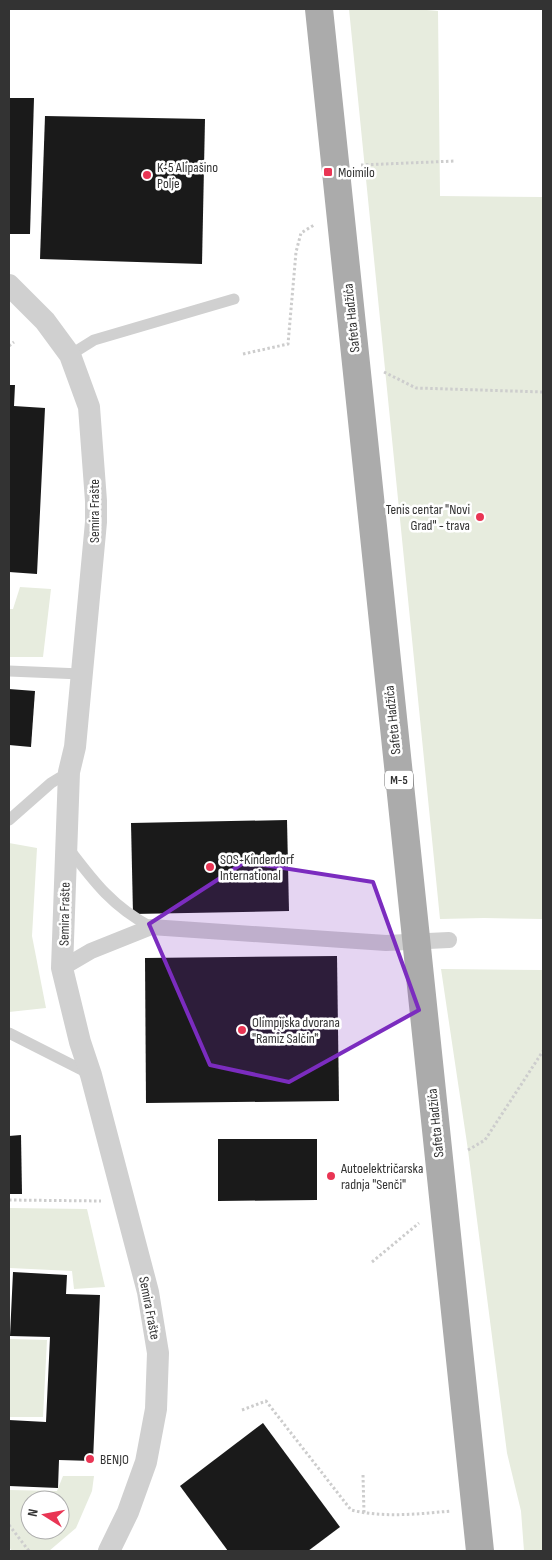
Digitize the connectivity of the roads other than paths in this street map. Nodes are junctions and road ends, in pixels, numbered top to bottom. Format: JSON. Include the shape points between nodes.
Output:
{"nodes":[{"id":1,"x":319,"y":9,"type":"edge"},
{"id":2,"x":9,"y":285,"type":"edge"},
{"id":3,"x":234,"y":299,"type":"dead end"},
{"id":4,"x":70,"y":355,"type":"junction"},
{"id":5,"x":9,"y":671,"type":"edge"},
{"id":6,"x":81,"y":674,"type":"junction"},
{"id":7,"x":68,"y":772,"type":"junction"},
{"id":8,"x":9,"y":820,"type":"edge"},
{"id":9,"x":66,"y":846,"type":"junction"},
{"id":10,"x":151,"y":926,"type":"junction"},
{"id":11,"x":450,"y":940,"type":"dead end"},
{"id":12,"x":415,"y":941,"type":"junction"},
{"id":13,"x":62,"y":968,"type":"junction"},
{"id":14,"x":9,"y":1033,"type":"edge"},
{"id":15,"x":91,"y":1075,"type":"junction"},
{"id":16,"x":109,"y":1551,"type":"edge"},
{"id":17,"x":480,"y":1551,"type":"edge"}],
"edges":[{"from":1,"to":12,"type":"main road","name":"Safeta Hadžića","number":"M-5"},
{"from":2,"to":4,"type":"street","name":"Semira Frašte","via":[[45,321]]},
{"from":3,"to":4,"type":"lane","via":[[94,340]]},
{"from":4,"to":6,"type":"street","name":"Semira Frašte","via":[[89,406],[96,501]]},
{"from":5,"to":6,"type":"lane"},
{"from":6,"to":7,"type":"street","name":"Semira Frašte","via":[[75,747]]},
{"from":7,"to":8,"type":"lane","via":[[50,783]]},
{"from":7,"to":9,"type":"street","name":"Semira Frašte"},
{"from":9,"to":10,"type":"lane","via":[[119,907]]},
{"from":9,"to":13,"type":"street","name":"Semira Frašte"},
{"from":10,"to":12,"type":"street","via":[[386,942]]},
{"from":10,"to":13,"type":"street","via":[[91,951]]},
{"from":11,"to":12,"type":"street"},
{"from":12,"to":17,"type":"main road","name":"Safeta Hadžića","number":"M-5"},
{"from":13,"to":15,"type":"street","name":"Semira Frašte"},
{"from":14,"to":15,"type":"lane"},
{"from":15,"to":16,"type":"street","name":"Semira Frašte","via":[[148,1292],[158,1353],[156,1409],[146,1462],[128,1512]]}]}
